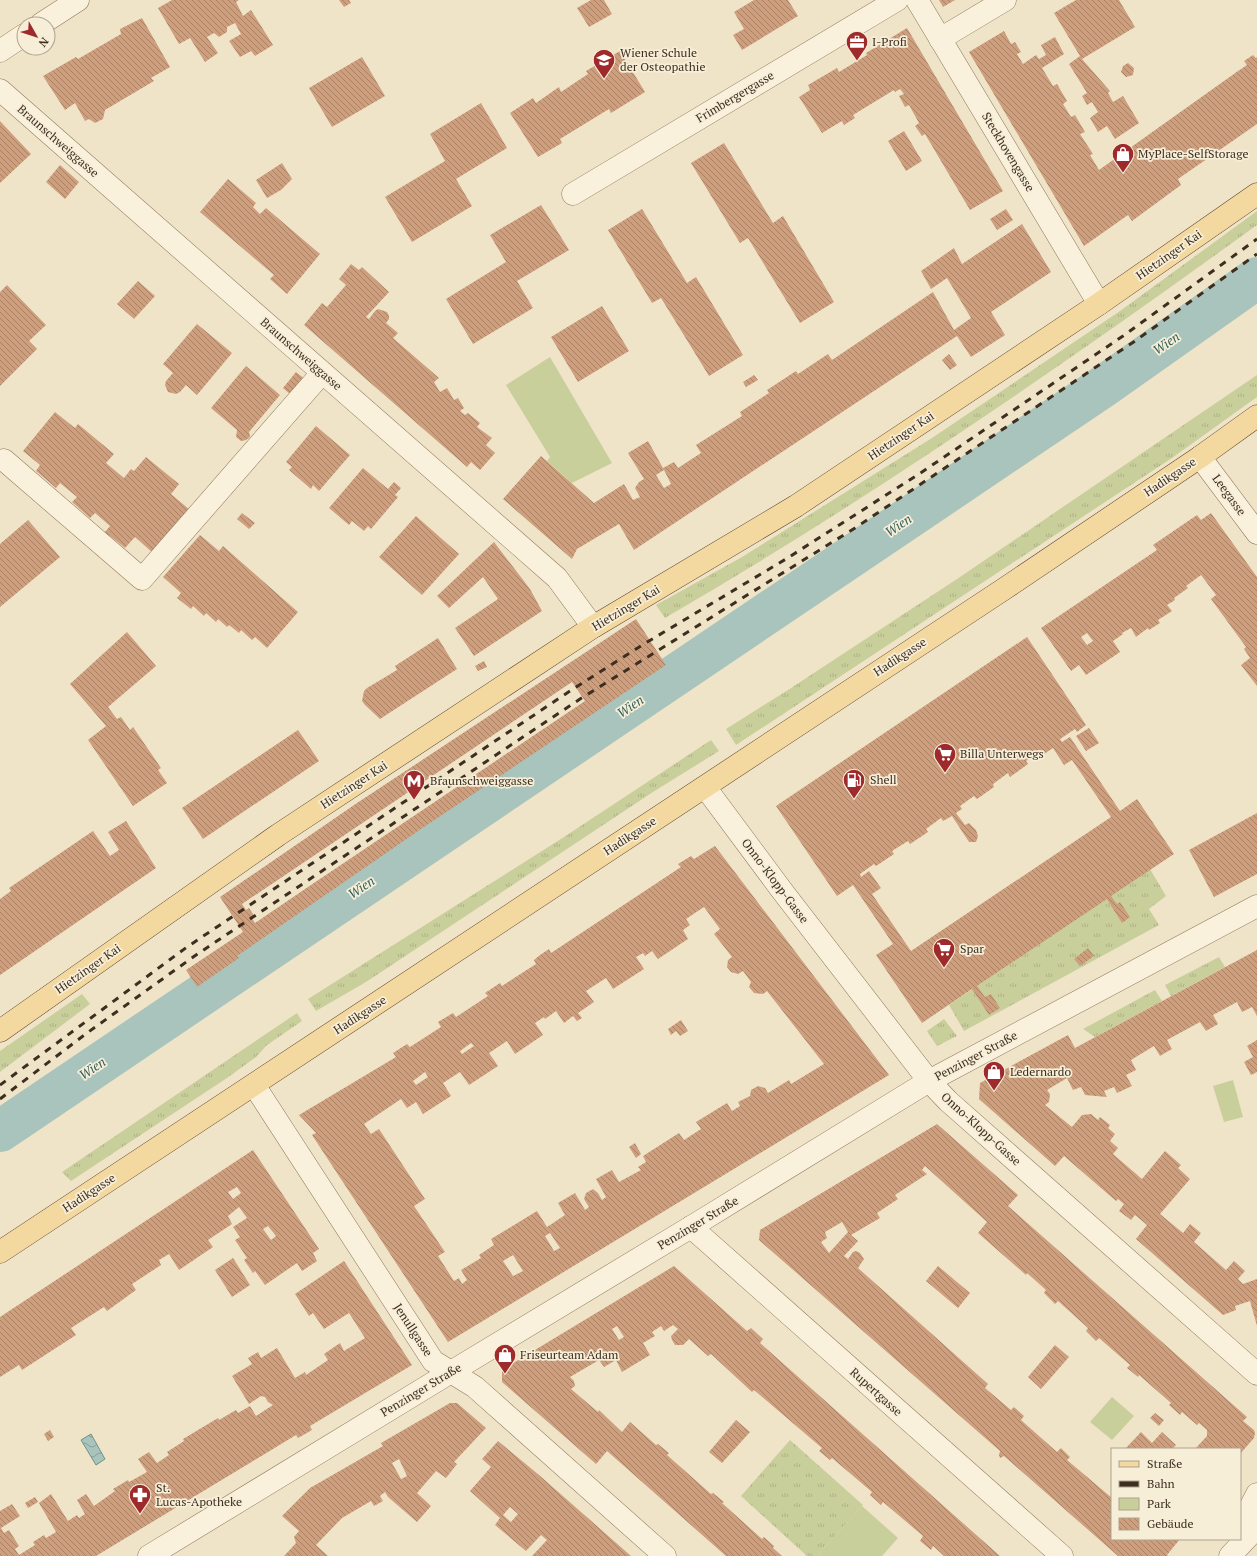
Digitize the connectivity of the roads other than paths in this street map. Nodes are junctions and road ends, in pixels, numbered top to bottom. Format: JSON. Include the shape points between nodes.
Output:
{"nodes":[{"id":1,"x":78,"y":0,"type":"edge"},
{"id":2,"x":897,"y":0,"type":"edge"},
{"id":3,"x":917,"y":0,"type":"edge"},
{"id":4,"x":1005,"y":0,"type":"edge"},
{"id":5,"x":53,"y":16,"type":"edge"},
{"id":6,"x":940,"y":39,"type":"junction"},
{"id":7,"x":16,"y":40,"type":"edge"},
{"id":8,"x":0,"y":50,"type":"edge"},
{"id":9,"x":0,"y":90,"type":"edge"},
{"id":10,"x":573,"y":194,"type":"dead end"},
{"id":11,"x":1257,"y":194,"type":"edge"},
{"id":12,"x":1099,"y":304,"type":"junction"},
{"id":13,"x":322,"y":373,"type":"junction"},
{"id":14,"x":1257,"y":416,"type":"edge"},
{"id":15,"x":1200,"y":457,"type":"junction"},
{"id":16,"x":4,"y":460,"type":"dead end"},
{"id":17,"x":1257,"y":533,"type":"edge"},
{"id":18,"x":593,"y":627,"type":"junction"},
{"id":19,"x":705,"y":787,"type":"junction"},
{"id":20,"x":1257,"y":906,"type":"edge"},
{"id":21,"x":0,"y":1030,"type":"edge"},
{"id":22,"x":929,"y":1081,"type":"junction"},
{"id":23,"x":254,"y":1085,"type":"junction"},
{"id":24,"x":691,"y":1227,"type":"junction"},
{"id":25,"x":0,"y":1252,"type":"edge"},
{"id":26,"x":451,"y":1372,"type":"junction"},
{"id":27,"x":1257,"y":1374,"type":"edge"},
{"id":28,"x":1257,"y":1494,"type":"edge"},
{"id":29,"x":1241,"y":1525,"type":"edge"},
{"id":30,"x":1257,"y":1527,"type":"edge"},
{"id":31,"x":1234,"y":1540,"type":"edge"},
{"id":32,"x":149,"y":1556,"type":"edge"},
{"id":33,"x":665,"y":1556,"type":"edge"},
{"id":34,"x":1062,"y":1556,"type":"edge"},
{"id":35,"x":1226,"y":1556,"type":"edge"},
{"id":36,"x":1230,"y":1556,"type":"edge"}],
"edges":[{"from":1,"to":5,"type":"street"},
{"from":2,"to":10,"type":"street","name":"Frimbergergasse"},
{"from":3,"to":6,"type":"street","name":"Steckhovengasse"},
{"from":4,"to":6,"type":"street"},
{"from":6,"to":12,"type":"street","name":"Steckhovengasse"},
{"from":7,"to":8,"type":"street"},
{"from":9,"to":13,"type":"street","name":"Braunschweiggasse"},
{"from":11,"to":12,"type":"main road","name":"Hietzinger Kai"},
{"from":12,"to":18,"type":"main road","name":"Hietzinger Kai","via":[[796,506]]},
{"from":13,"to":16,"type":"street","via":[[142,579]]},
{"from":13,"to":18,"type":"street","name":"Braunschweiggasse","via":[[557,578]]},
{"from":14,"to":15,"type":"main road","name":"Hadikgasse"},
{"from":15,"to":17,"type":"street","name":"Leegasse"},
{"from":15,"to":19,"type":"main road","name":"Hadikgasse"},
{"from":18,"to":21,"type":"main road","name":"Hietzinger Kai","via":[[278,835]]},
{"from":19,"to":22,"type":"street","name":"Onno-Klopp-Gasse"},
{"from":19,"to":23,"type":"main road","name":"Hadikgasse"},
{"from":20,"to":22,"type":"street","name":"Penzinger Straße"},
{"from":22,"to":24,"type":"street","name":"Penzinger Straße"},
{"from":22,"to":27,"type":"street","name":"Onno-Klopp-Gasse","via":[[948,1101]]},
{"from":23,"to":25,"type":"main road","name":"Hadikgasse"},
{"from":23,"to":26,"type":"street","name":"Jenullgasse","via":[[433,1361]]},
{"from":24,"to":26,"type":"street","name":"Penzinger Straße"},
{"from":24,"to":34,"type":"street","name":"Rupertgasse"},
{"from":26,"to":32,"type":"street","name":"Penzinger Straße"},
{"from":26,"to":33,"type":"street","name":"Jenullgasse","via":[[475,1387]]},
{"from":28,"to":29,"type":"street"},
{"from":30,"to":36,"type":"street"},
{"from":31,"to":35,"type":"street"}]}
